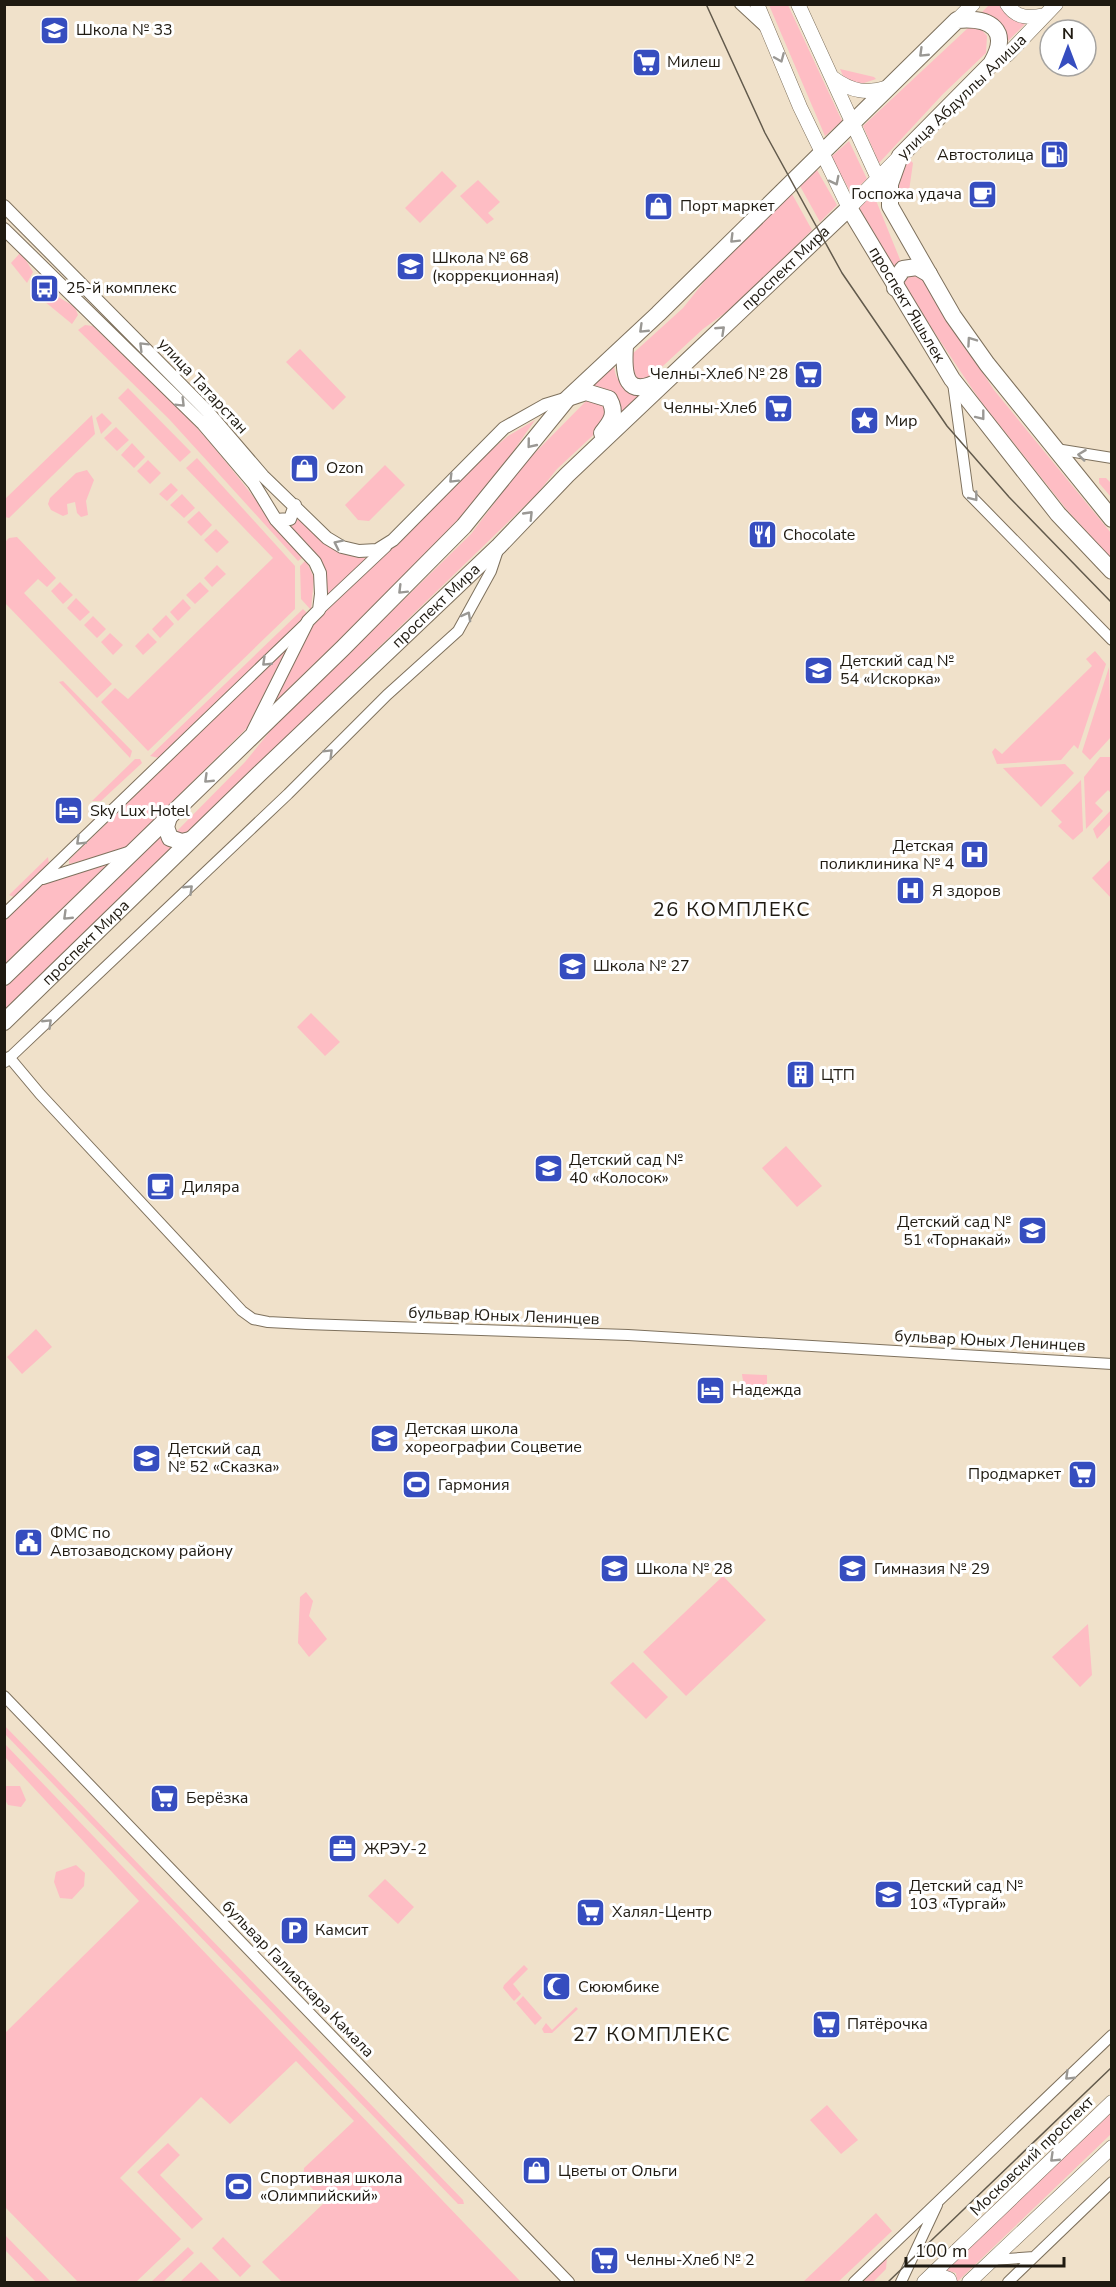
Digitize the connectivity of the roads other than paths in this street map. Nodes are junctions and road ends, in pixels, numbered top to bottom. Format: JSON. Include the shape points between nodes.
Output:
{"nodes":[{"id":1,"x":740,"y":4,"type":"edge"},
{"id":2,"x":757,"y":4,"type":"edge"},
{"id":3,"x":798,"y":4,"type":"edge"},
{"id":4,"x":974,"y":4,"type":"edge"},
{"id":5,"x":1007,"y":4,"type":"edge"},
{"id":6,"x":1056,"y":4,"type":"edge"},
{"id":7,"x":1045,"y":15,"type":"junction"},
{"id":8,"x":957,"y":20,"type":"junction"},
{"id":9,"x":768,"y":30,"type":"junction"},
{"id":10,"x":992,"y":64,"type":"junction"},
{"id":11,"x":832,"y":78,"type":"junction"},
{"id":12,"x":889,"y":87,"type":"junction"},
{"id":13,"x":846,"y":130,"type":"junction"},
{"id":14,"x":821,"y":154,"type":"junction"},
{"id":15,"x":900,"y":156,"type":"junction"},
{"id":16,"x":878,"y":178,"type":"junction"},
{"id":17,"x":867,"y":190,"type":"joint"},
{"id":18,"x":4,"y":206,"type":"edge"},
{"id":19,"x":890,"y":206,"type":"junction"},
{"id":20,"x":849,"y":208,"type":"junction"},
{"id":21,"x":4,"y":229,"type":"edge"},
{"id":22,"x":929,"y":274,"type":"junction"},
{"id":23,"x":895,"y":288,"type":"junction"},
{"id":24,"x":625,"y":346,"type":"junction"},
{"id":25,"x":678,"y":370,"type":"junction"},
{"id":26,"x":952,"y":380,"type":"junction"},
{"id":27,"x":568,"y":398,"type":"junction"},
{"id":28,"x":1053,"y":448,"type":"junction"},
{"id":29,"x":1112,"y":458,"type":"edge"},
{"id":30,"x":567,"y":475,"type":"junction"},
{"id":31,"x":295,"y":505,"type":"junction"},
{"id":32,"x":1112,"y":519,"type":"edge"},
{"id":33,"x":276,"y":520,"type":"junction"},
{"id":34,"x":393,"y":540,"type":"junction"},
{"id":35,"x":499,"y":546,"type":"junction"},
{"id":36,"x":1112,"y":571,"type":"edge"},
{"id":37,"x":319,"y":610,"type":"junction"},
{"id":38,"x":308,"y":621,"type":"junction"},
{"id":39,"x":1112,"y":640,"type":"edge"},
{"id":40,"x":248,"y":741,"type":"junction"},
{"id":41,"x":169,"y":817,"type":"junction"},
{"id":42,"x":190,"y":840,"type":"junction"},
{"id":43,"x":134,"y":850,"type":"junction"},
{"id":44,"x":40,"y":879,"type":"junction"},
{"id":45,"x":4,"y":914,"type":"edge"},
{"id":46,"x":4,"y":977,"type":"edge"},
{"id":47,"x":4,"y":1022,"type":"edge"},
{"id":48,"x":7,"y":1060,"type":"edge"},
{"id":49,"x":1112,"y":1364,"type":"edge"},
{"id":50,"x":4,"y":1696,"type":"edge"},
{"id":51,"x":1112,"y":2035,"type":"edge"},
{"id":52,"x":1112,"y":2102,"type":"edge"},
{"id":53,"x":1112,"y":2147,"type":"edge"},
{"id":54,"x":1112,"y":2182,"type":"edge"},
{"id":55,"x":940,"y":2200,"type":"junction"},
{"id":56,"x":1034,"y":2257,"type":"junction"},
{"id":57,"x":993,"y":2260,"type":"junction"},
{"id":58,"x":569,"y":2283,"type":"edge"},
{"id":59,"x":854,"y":2283,"type":"edge"},
{"id":60,"x":901,"y":2283,"type":"edge"},
{"id":61,"x":924,"y":2283,"type":"edge"},
{"id":62,"x":929,"y":2283,"type":"edge"},
{"id":63,"x":950,"y":2283,"type":"edge"},
{"id":64,"x":969,"y":2283,"type":"edge"},
{"id":65,"x":1008,"y":2283,"type":"edge"}],
"edges":[{"from":1,"to":9,"type":"street"},
{"from":2,"to":9,"type":"main road","name":"проспект Яшьлек"},
{"from":3,"to":11,"type":"main road"},
{"from":4,"to":8,"type":"main road"},
{"from":5,"to":7,"type":"main road","via":[[1024,17]]},
{"from":6,"to":7,"type":"main road","name":"улица Абдуллы Алиша"},
{"from":7,"to":10,"type":"main road","name":"улица Абдуллы Алиша","via":[[1007,55]]},
{"from":8,"to":10,"type":"main road","via":[[985,21],[997,32],[1000,49]]},
{"from":8,"to":12,"type":"main road","one_way":true},
{"from":9,"to":14,"type":"main road","name":"проспект Яшьлек","one_way":true},
{"from":10,"to":15,"type":"main road","name":"улица Абдуллы Алиша"},
{"from":11,"to":12,"type":"main road","via":[[861,92]]},
{"from":11,"to":13,"type":"main road"},
{"from":12,"to":13,"type":"main road"},
{"from":13,"to":14,"type":"main road","name":"проспект Мира"},
{"from":13,"to":16,"type":"main road"},
{"from":14,"to":20,"type":"main road","name":"проспект Яшьлек","one_way":true},
{"from":14,"to":24,"type":"main road","name":"проспект Мира","one_way":true},
{"from":15,"to":16,"type":"main road","name":"улица Абдуллы Алиша"},
{"from":15,"to":19,"type":"main road","via":[[890,184]]},
{"from":16,"to":17,"type":"main road","name":"улица Абдуллы Алиша"},
{"from":16,"to":19,"type":"main road"},
{"from":17,"to":20,"type":"main road","name":"проспект Мира"},
{"from":31,"to":18,"type":"street","name":"улица Татарстан","one_way":true},
{"from":19,"to":22,"type":"main road"},
{"from":20,"to":23,"type":"main road","name":"проспект Яшьлек"},
{"from":25,"to":20,"type":"main road","name":"проспект Мира","one_way":true},
{"from":21,"to":33,"type":"street","name":"улица Татарстан","one_way":true,"via":[[203,424],[254,484]]},
{"from":22,"to":23,"type":"main road","via":[[917,267],[903,269]]},
{"from":28,"to":22,"type":"main road","one_way":true,"via":[[987,364]]},
{"from":23,"to":26,"type":"main road","name":"проспект Яшьлек"},
{"from":24,"to":25,"type":"main road","via":[[624,376],[638,388],[647,388]]},
{"from":24,"to":27,"type":"main road","name":"проспект Мира"},
{"from":25,"to":30,"type":"main road","name":"проспект Мира"},
{"from":26,"to":36,"type":"main road","name":"проспект Яшьлек","one_way":true,"via":[[1058,514]]},
{"from":26,"to":39,"type":"street","one_way":true,"via":[[968,493]]},
{"from":27,"to":30,"type":"main road","via":[[586,392],[602,394],[609,399],[614,412],[613,420]]},
{"from":27,"to":34,"type":"street","one_way":true,"via":[[545,405],[504,428]]},
{"from":27,"to":40,"type":"main road","name":"проспект Мира","one_way":true,"via":[[464,526]]},
{"from":29,"to":28,"type":"street","one_way":true},
{"from":28,"to":32,"type":"main road"},
{"from":35,"to":30,"type":"main road","name":"проспект Мира","one_way":true},
{"from":31,"to":33,"type":"street","via":[[290,519]]},
{"from":34,"to":31,"type":"street","name":"улица Татарстан","one_way":true,"via":[[377,550],[342,547],[327,538]]},
{"from":33,"to":37,"type":"street","name":"улица Татарстан","via":[[315,562],[321,582]]},
{"from":34,"to":37,"type":"street"},
{"from":35,"to":42,"type":"main road","name":"проспект Мира"},
{"from":48,"to":35,"type":"street","one_way":true,"via":[[458,631],[491,571]]},
{"from":37,"to":38,"type":"street"},
{"from":38,"to":40,"type":"street"},
{"from":38,"to":44,"type":"street","one_way":true},
{"from":40,"to":41,"type":"main road","name":"проспект Мира","one_way":true},
{"from":41,"to":42,"type":"main road","via":[[166,827],[170,838]]},
{"from":41,"to":43,"type":"main road","name":"проспект Мира"},
{"from":42,"to":47,"type":"main road","name":"проспект Мира"},
{"from":43,"to":44,"type":"street"},
{"from":43,"to":46,"type":"main road","name":"проспект Мира","one_way":true},
{"from":44,"to":45,"type":"street"},
{"from":48,"to":49,"type":"street","name":"бульвар Юных Ленинцев","via":[[242,1311],[254,1319],[628,1335]]},
{"from":50,"to":58,"type":"street","name":"бульвар Галиаскара Камала"},
{"from":51,"to":55,"type":"street","one_way":true},
{"from":52,"to":61,"type":"main road","name":"Московский проспект","one_way":true},
{"from":53,"to":57,"type":"main road"},
{"from":54,"to":56,"type":"street"},
{"from":55,"to":59,"type":"street"},
{"from":55,"to":60,"type":"street"},
{"from":56,"to":57,"type":"street"},
{"from":56,"to":65,"type":"street"},
{"from":57,"to":64,"type":"main road"},
{"from":62,"to":63,"type":"main road","via":[[940,2276],[950,2279]]}]}
